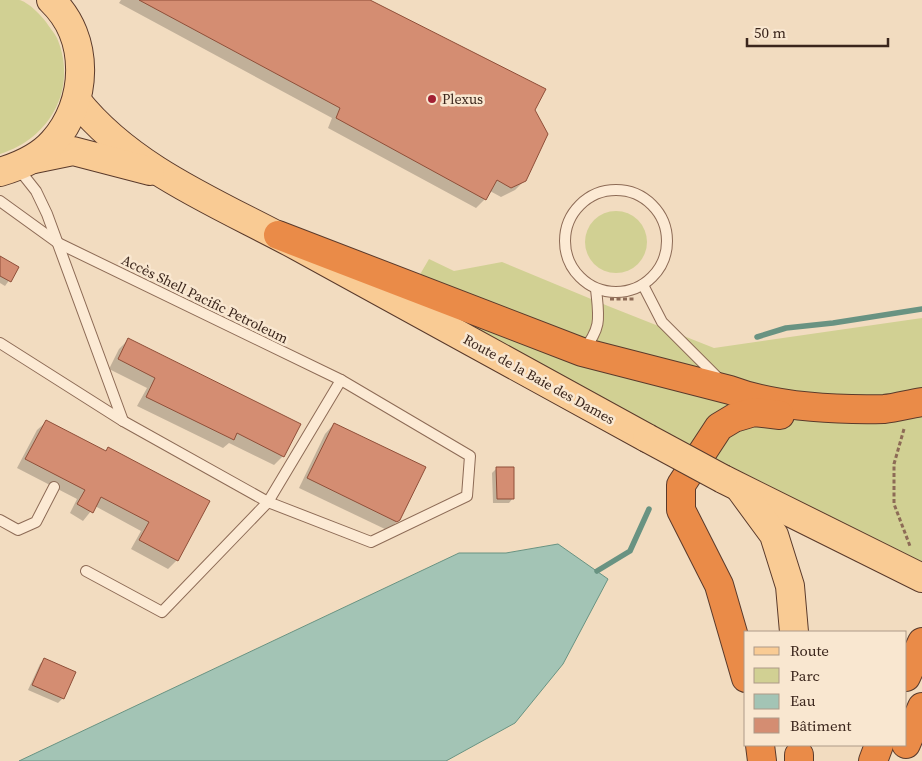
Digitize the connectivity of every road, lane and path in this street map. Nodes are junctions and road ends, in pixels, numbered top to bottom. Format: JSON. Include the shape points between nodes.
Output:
{"nodes":[{"id":1,"x":51,"y":0,"type":"edge"},
{"id":2,"x":77,"y":101,"type":"junction"},
{"id":3,"x":16,"y":166,"type":"edge"},
{"id":4,"x":160,"y":173,"type":"junction"},
{"id":5,"x":0,"y":201,"type":"edge"},
{"id":6,"x":278,"y":235,"type":"junction"},
{"id":7,"x":58,"y":243,"type":"junction"},
{"id":8,"x":644,"y":284,"type":"junction"},
{"id":9,"x":596,"y":289,"type":"junction"},
{"id":10,"x":603,"y":299,"type":"dead end"},
{"id":11,"x":638,"y":299,"type":"dead end"},
{"id":12,"x":0,"y":343,"type":"edge"},
{"id":13,"x":582,"y":352,"type":"junction"},
{"id":14,"x":341,"y":380,"type":"junction"},
{"id":15,"x":730,"y":390,"type":"junction"},
{"id":16,"x":906,"y":405,"type":"edge"},
{"id":17,"x":123,"y":421,"type":"junction"},
{"id":18,"x":731,"y":483,"type":"junction"},
{"id":19,"x":54,"y":487,"type":"dead end"},
{"id":20,"x":268,"y":502,"type":"junction"},
{"id":21,"x":0,"y":520,"type":"edge"},
{"id":22,"x":910,"y":547,"type":"dead end"},
{"id":23,"x":86,"y":571,"type":"dead end"},
{"id":24,"x":922,"y":578,"type":"edge"},
{"id":25,"x":794,"y":631,"type":"edge"},
{"id":26,"x":922,"y":642,"type":"edge"},
{"id":27,"x":744,"y":671,"type":"edge"},
{"id":28,"x":907,"y":675,"type":"edge"},
{"id":29,"x":922,"y":707,"type":"edge"},
{"id":30,"x":907,"y":743,"type":"edge"},
{"id":31,"x":760,"y":746,"type":"edge"},
{"id":32,"x":879,"y":746,"type":"edge"},
{"id":33,"x":906,"y":746,"type":"edge"},
{"id":34,"x":762,"y":761,"type":"edge"},
{"id":35,"x":873,"y":761,"type":"edge"},
{"id":36,"x":901,"y":761,"type":"edge"}],
"edges":[{"from":1,"to":2,"type":"main road","via":[[69,22],[78,47],[81,74]]},
{"from":2,"to":3,"type":"main road","via":[[67,124],[52,143]]},
{"from":2,"to":4,"type":"main road","name":"Route de la Baie des Dames","via":[[92,120]]},
{"from":3,"to":4,"type":"main road","name":"Route de la Baie des Dames","via":[[73,151]]},
{"from":3,"to":7,"type":"lane","via":[[36,191]]},
{"from":4,"to":6,"type":"main road","name":"Route de la Baie des Dames"},
{"from":5,"to":7,"type":"lane","name":"Accès Shell Pacific Petroleum"},
{"from":6,"to":13,"type":"highway"},
{"from":6,"to":18,"type":"main road","name":"Route de la Baie des Dames","bridge":true},
{"from":7,"to":14,"type":"lane","name":"Accès Shell Pacific Petroleum"},
{"from":7,"to":17,"type":"lane"},
{"from":8,"to":9,"type":"lane","via":[[628,291]]},
{"from":8,"to":9,"type":"lane","via":[[663,262],[667,247],[667,230],[661,214],[650,201],[637,193],[607,190],[587,198],[578,206],[566,228],[566,255],[572,270]]},
{"from":8,"to":15,"type":"lane","via":[[662,322]]},
{"from":9,"to":13,"type":"lane","via":[[598,327]]},
{"from":10,"to":11,"type":"path"},
{"from":12,"to":17,"type":"lane","name":"Accès Shell Pacific Petroleum"},
{"from":13,"to":15,"type":"highway"},
{"from":14,"to":20,"type":"lane"},
{"from":14,"to":20,"type":"lane","name":"Accès Shell Pacific Petroleum","via":[[470,456],[467,496],[371,542]]},
{"from":15,"to":16,"type":"highway","via":[[800,406]]},
{"from":16,"to":22,"type":"path","via":[[894,464],[894,504]]},
{"from":16,"to":27,"type":"highway","via":[[846,420],[754,412],[734,418],[719,427],[681,485],[681,510],[719,586]]},
{"from":17,"to":20,"type":"lane","name":"Accès Shell Pacific Petroleum"},
{"from":18,"to":24,"type":"main road","name":"Route de la Baie des Dames"},
{"from":18,"to":25,"type":"main road","via":[[774,535],[790,586]]},
{"from":19,"to":21,"type":"lane","via":[[36,522],[18,530]]},
{"from":20,"to":23,"type":"lane","via":[[162,612]]},
{"from":26,"to":28,"type":"highway"},
{"from":29,"to":30,"type":"highway"},
{"from":31,"to":34,"type":"highway"},
{"from":32,"to":35,"type":"highway"},
{"from":33,"to":36,"type":"highway"}]}
